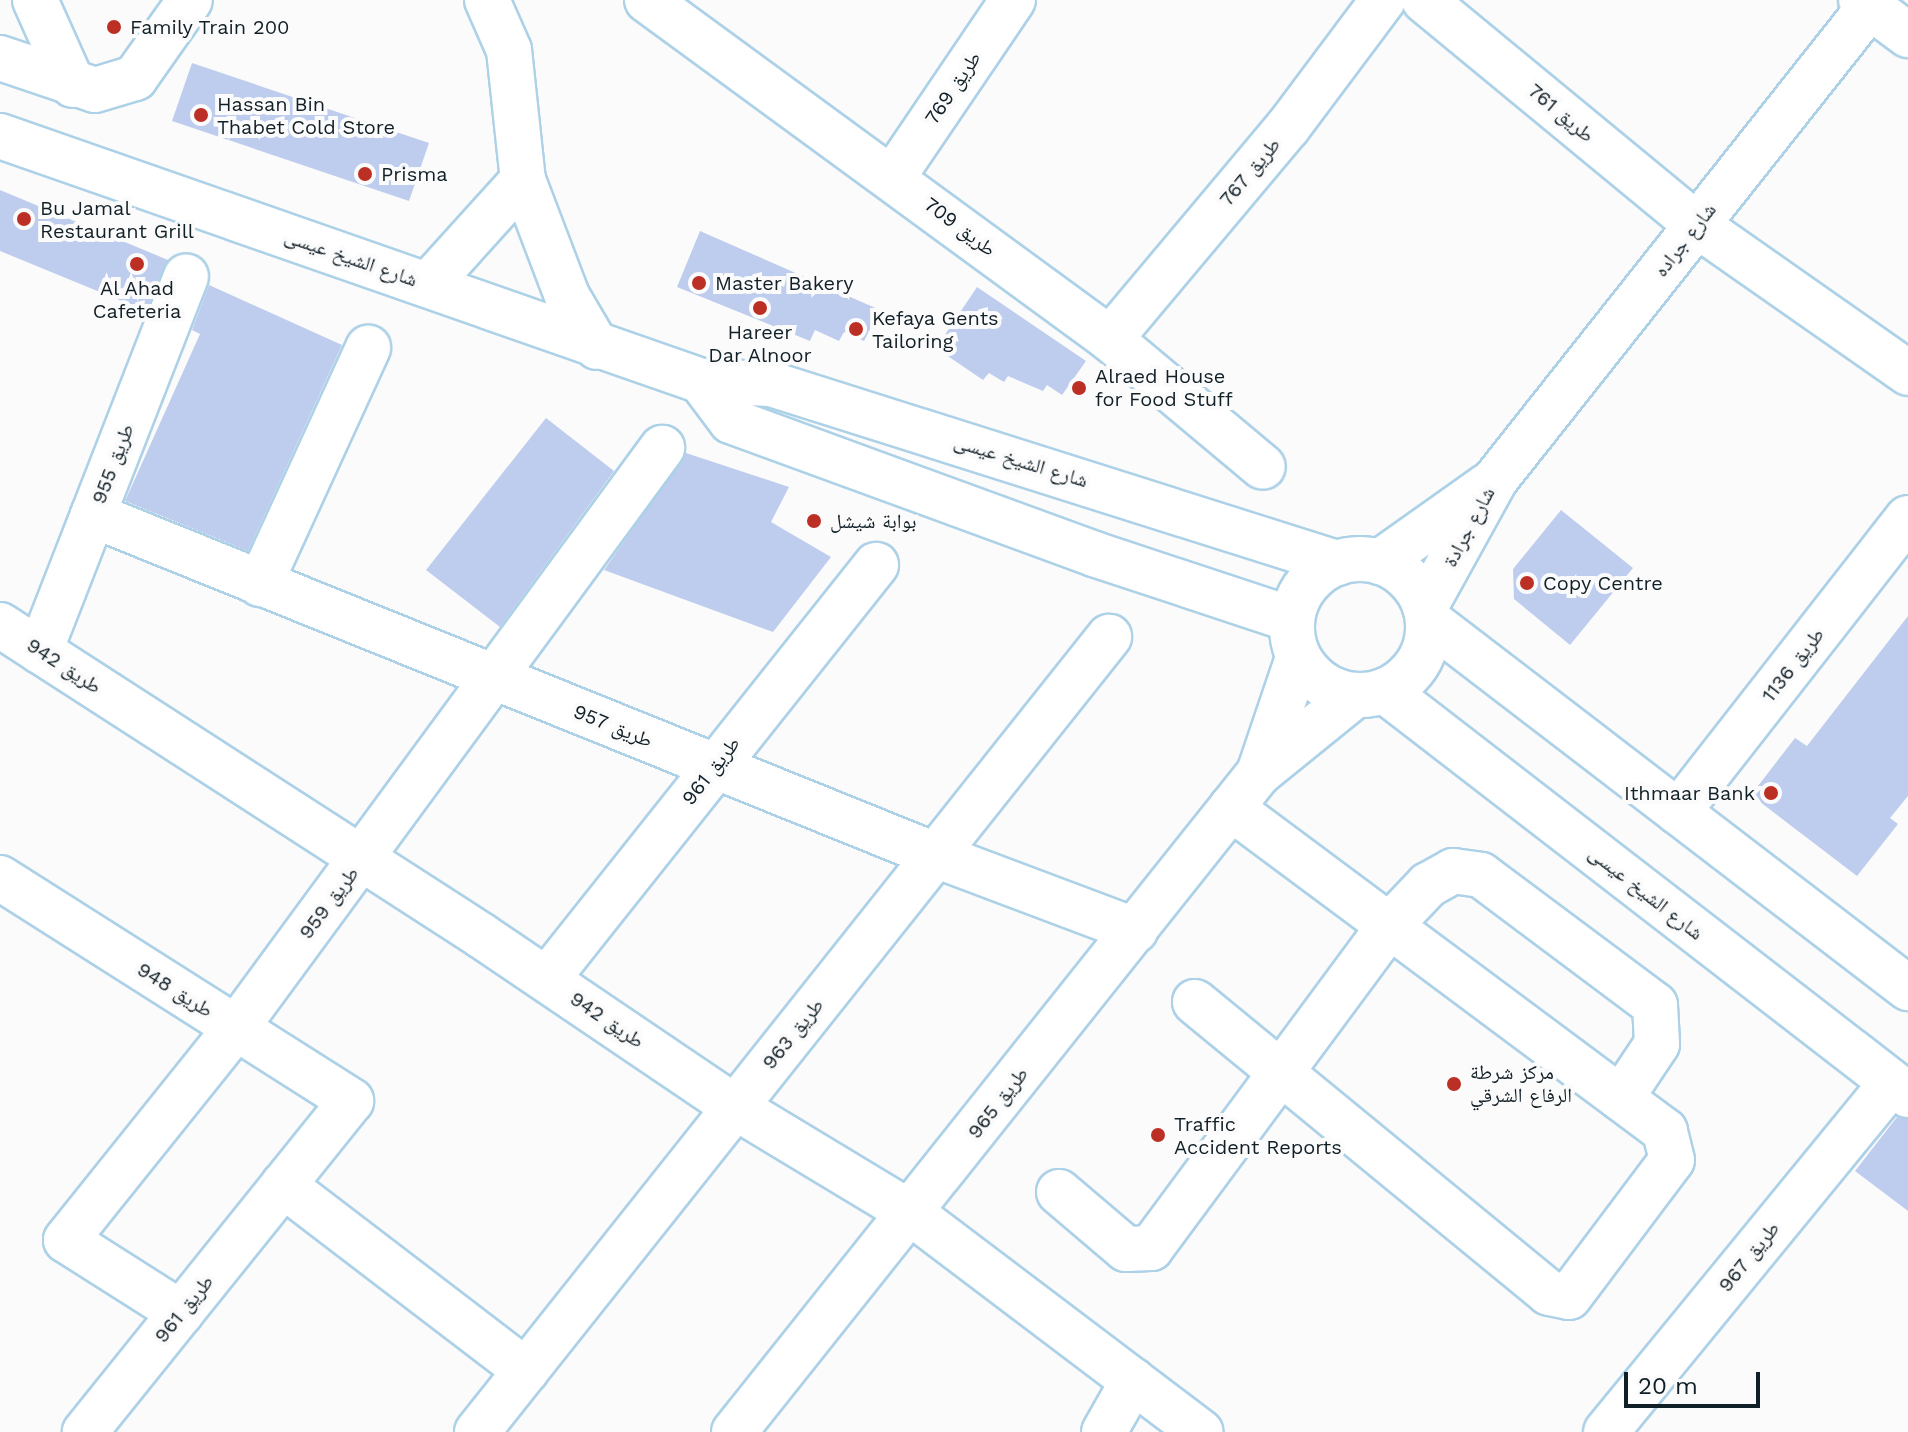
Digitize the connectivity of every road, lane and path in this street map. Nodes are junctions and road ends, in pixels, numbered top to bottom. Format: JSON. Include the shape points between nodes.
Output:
{"nodes":[{"id":1,"x":35,"y":0,"type":"edge"},
{"id":2,"x":190,"y":0,"type":"edge"},
{"id":3,"x":487,"y":0,"type":"edge"},
{"id":4,"x":647,"y":0,"type":"edge"},
{"id":5,"x":1013,"y":0,"type":"edge"},
{"id":6,"x":1383,"y":0,"type":"edge"},
{"id":7,"x":1424,"y":0,"type":"edge"},
{"id":8,"x":1868,"y":2,"type":"edge"},
{"id":9,"x":1908,"y":35,"type":"edge"},
{"id":10,"x":2,"y":67,"type":"edge"},
{"id":11,"x":73,"y":85,"type":"junction"},
{"id":12,"x":0,"y":136,"type":"edge"},
{"id":13,"x":893,"y":177,"type":"junction"},
{"id":14,"x":523,"y":180,"type":"junction"},
{"id":15,"x":1697,"y":225,"type":"junction"},
{"id":16,"x":186,"y":276,"type":"dead end"},
{"id":17,"x":428,"y":285,"type":"junction"},
{"id":18,"x":1110,"y":339,"type":"junction"},
{"id":19,"x":597,"y":347,"type":"junction"},
{"id":20,"x":368,"y":348,"type":"dead end"},
{"id":21,"x":1908,"y":373,"type":"edge"},
{"id":22,"x":701,"y":381,"type":"junction"},
{"id":23,"x":662,"y":448,"type":"dead end"},
{"id":24,"x":1263,"y":467,"type":"dead end"},
{"id":25,"x":1495,"y":480,"type":"junction"},
{"id":26,"x":93,"y":515,"type":"junction"},
{"id":27,"x":1908,"y":518,"type":"edge"},
{"id":28,"x":1380,"y":562,"type":"junction"},
{"id":29,"x":1337,"y":563,"type":"junction"},
{"id":30,"x":876,"y":565,"type":"dead end"},
{"id":31,"x":260,"y":584,"type":"junction"},
{"id":32,"x":1426,"y":614,"type":"junction"},
{"id":33,"x":0,"y":625,"type":"edge"},
{"id":34,"x":1109,"y":637,"type":"dead end"},
{"id":35,"x":1295,"y":638,"type":"junction"},
{"id":36,"x":40,"y":651,"type":"junction"},
{"id":37,"x":496,"y":679,"type":"junction"},
{"id":38,"x":1369,"y":694,"type":"junction"},
{"id":39,"x":715,"y":766,"type":"junction"},
{"id":40,"x":1259,"y":773,"type":"junction"},
{"id":41,"x":1231,"y":808,"type":"junction"},
{"id":42,"x":1678,"y":812,"type":"junction"},
{"id":43,"x":935,"y":855,"type":"junction"},
{"id":44,"x":362,"y":859,"type":"junction"},
{"id":45,"x":0,"y":878,"type":"edge"},
{"id":46,"x":1389,"y":926,"type":"junction"},
{"id":47,"x":1135,"y":930,"type":"junction"},
{"id":48,"x":547,"y":979,"type":"junction"},
{"id":49,"x":1908,"y":988,"type":"edge"},
{"id":50,"x":1195,"y":1002,"type":"dead end"},
{"id":51,"x":236,"y":1028,"type":"junction"},
{"id":52,"x":1278,"y":1074,"type":"junction"},
{"id":53,"x":1900,"y":1089,"type":"edge"},
{"id":54,"x":1621,"y":1098,"type":"junction"},
{"id":55,"x":351,"y":1101,"type":"joint"},
{"id":56,"x":735,"y":1107,"type":"junction"},
{"id":57,"x":283,"y":1185,"type":"junction"},
{"id":58,"x":1059,"y":1192,"type":"dead end"},
{"id":59,"x":911,"y":1213,"type":"junction"},
{"id":60,"x":181,"y":1313,"type":"junction"},
{"id":61,"x":526,"y":1371,"type":"junction"},
{"id":62,"x":1133,"y":1381,"type":"junction"},
{"id":63,"x":747,"y":1427,"type":"edge"},
{"id":64,"x":85,"y":1432,"type":"edge"},
{"id":65,"x":477,"y":1432,"type":"edge"},
{"id":66,"x":1104,"y":1432,"type":"edge"},
{"id":67,"x":1201,"y":1432,"type":"edge"},
{"id":68,"x":1606,"y":1432,"type":"edge"}],
"edges":[{"from":1,"to":11,"type":"street"},
{"from":2,"to":11,"type":"street","via":[[135,78],[95,90]]},
{"from":3,"to":14,"type":"street","via":[[509,50]]},
{"from":4,"to":13,"type":"street","name":"طريق 709"},
{"from":5,"to":13,"type":"street","name":"طريق 769"},
{"from":6,"to":18,"type":"street","name":"طريق 767","via":[[1288,127]]},
{"from":7,"to":15,"type":"street","name":"طريق 761"},
{"from":8,"to":9,"type":"street"},
{"from":8,"to":15,"type":"street","name":"شارع جراده"},
{"from":10,"to":11,"type":"street"},
{"from":12,"to":17,"type":"street","name":"شارع الشيخ عيسى"},
{"from":13,"to":18,"type":"street","name":"طريق 709"},
{"from":14,"to":17,"type":"street"},
{"from":14,"to":19,"type":"street","via":[[567,296]]},
{"from":15,"to":21,"type":"street","name":"طريق 761"},
{"from":15,"to":25,"type":"street","name":"شارع جراده"},
{"from":16,"to":26,"type":"street","name":"طريق 955"},
{"from":17,"to":19,"type":"street","name":"شارع الشيخ عيسى"},
{"from":18,"to":24,"type":"street","name":"طريق 709"},
{"from":19,"to":22,"type":"street","name":"شارع الشيخ عيسى"},
{"from":20,"to":31,"type":"street"},
{"from":22,"to":29,"type":"street","name":"شارع الشيخ عيسى","via":[[771,384]]},
{"from":22,"to":35,"type":"street","via":[[731,421],[1094,554]]},
{"from":23,"to":37,"type":"street","name":"طريق 959"},
{"from":25,"to":28,"type":"street","name":"شارع جرادة"},
{"from":25,"to":32,"type":"street","name":"شارع جرادة"},
{"from":26,"to":31,"type":"street","name":"طريق 957"},
{"from":26,"to":36,"type":"street","name":"طريق 955"},
{"from":27,"to":42,"type":"street","name":"طريق 1136"},
{"from":28,"to":29,"type":"street"},
{"from":28,"to":32,"type":"street","via":[[1408,579]]},
{"from":29,"to":35,"type":"street","via":[[1306,584]]},
{"from":30,"to":39,"type":"street","name":"طريق 961"},
{"from":31,"to":37,"type":"street","name":"طريق 957"},
{"from":32,"to":38,"type":"street","via":[[1418,663]]},
{"from":32,"to":42,"type":"street"},
{"from":33,"to":36,"type":"street","name":"طريق 942"},
{"from":34,"to":43,"type":"street","name":"طريق 963"},
{"from":35,"to":38,"type":"street","via":[[1312,676],[1331,690]]},
{"from":35,"to":40,"type":"street","name":"طريق 965"},
{"from":36,"to":44,"type":"street","name":"طريق 942"},
{"from":37,"to":39,"type":"street","name":"طريق 957"},
{"from":37,"to":44,"type":"street","name":"طريق 959"},
{"from":38,"to":40,"type":"street","name":"طريق 965"},
{"from":38,"to":53,"type":"street","name":"شارع الشيخ عيسى"},
{"from":39,"to":43,"type":"street","name":"طريق 957"},
{"from":39,"to":48,"type":"street","name":"طريق 961"},
{"from":40,"to":41,"type":"street","name":"طريق 965"},
{"from":41,"to":46,"type":"street"},
{"from":41,"to":47,"type":"street","name":"طريق 965"},
{"from":42,"to":49,"type":"street"},
{"from":43,"to":47,"type":"street","name":"طريق 957"},
{"from":43,"to":56,"type":"street","name":"طريق 963"},
{"from":44,"to":48,"type":"street","name":"طريق 942"},
{"from":44,"to":51,"type":"street","name":"طريق 959"},
{"from":45,"to":51,"type":"street","name":"طريق 948"},
{"from":46,"to":52,"type":"street"},
{"from":46,"to":54,"type":"street"},
{"from":46,"to":54,"type":"street","via":[[1428,885],[1453,871],[1481,875],[1655,1005],[1657,1044]]},
{"from":47,"to":59,"type":"street","name":"طريق 965"},
{"from":48,"to":56,"type":"street","name":"طريق 942"},
{"from":50,"to":52,"type":"street"},
{"from":51,"to":55,"type":"street","name":"طريق 948"},
{"from":51,"to":60,"type":"street","name":"طريق 959","via":[[66,1240]]},
{"from":52,"to":54,"type":"street","via":[[1549,1293],[1569,1297],[1672,1160],[1665,1131]]},
{"from":52,"to":58,"type":"street","via":[[1151,1248],[1126,1249]]},
{"from":53,"to":68,"type":"street","name":"طريق 967"},
{"from":55,"to":57,"type":"street","name":"طريق 961"},
{"from":56,"to":59,"type":"street","name":"طريق 942"},
{"from":56,"to":61,"type":"street","name":"طريق 963"},
{"from":57,"to":60,"type":"street","name":"طريق 961"},
{"from":57,"to":61,"type":"street"},
{"from":59,"to":62,"type":"street","name":"طريق 942"},
{"from":59,"to":63,"type":"street","name":"طريق 965"},
{"from":60,"to":64,"type":"street","name":"طريق 961"},
{"from":61,"to":65,"type":"street","name":"طريق 963"},
{"from":62,"to":66,"type":"street"},
{"from":62,"to":67,"type":"street","name":"طريق 942"}]}
